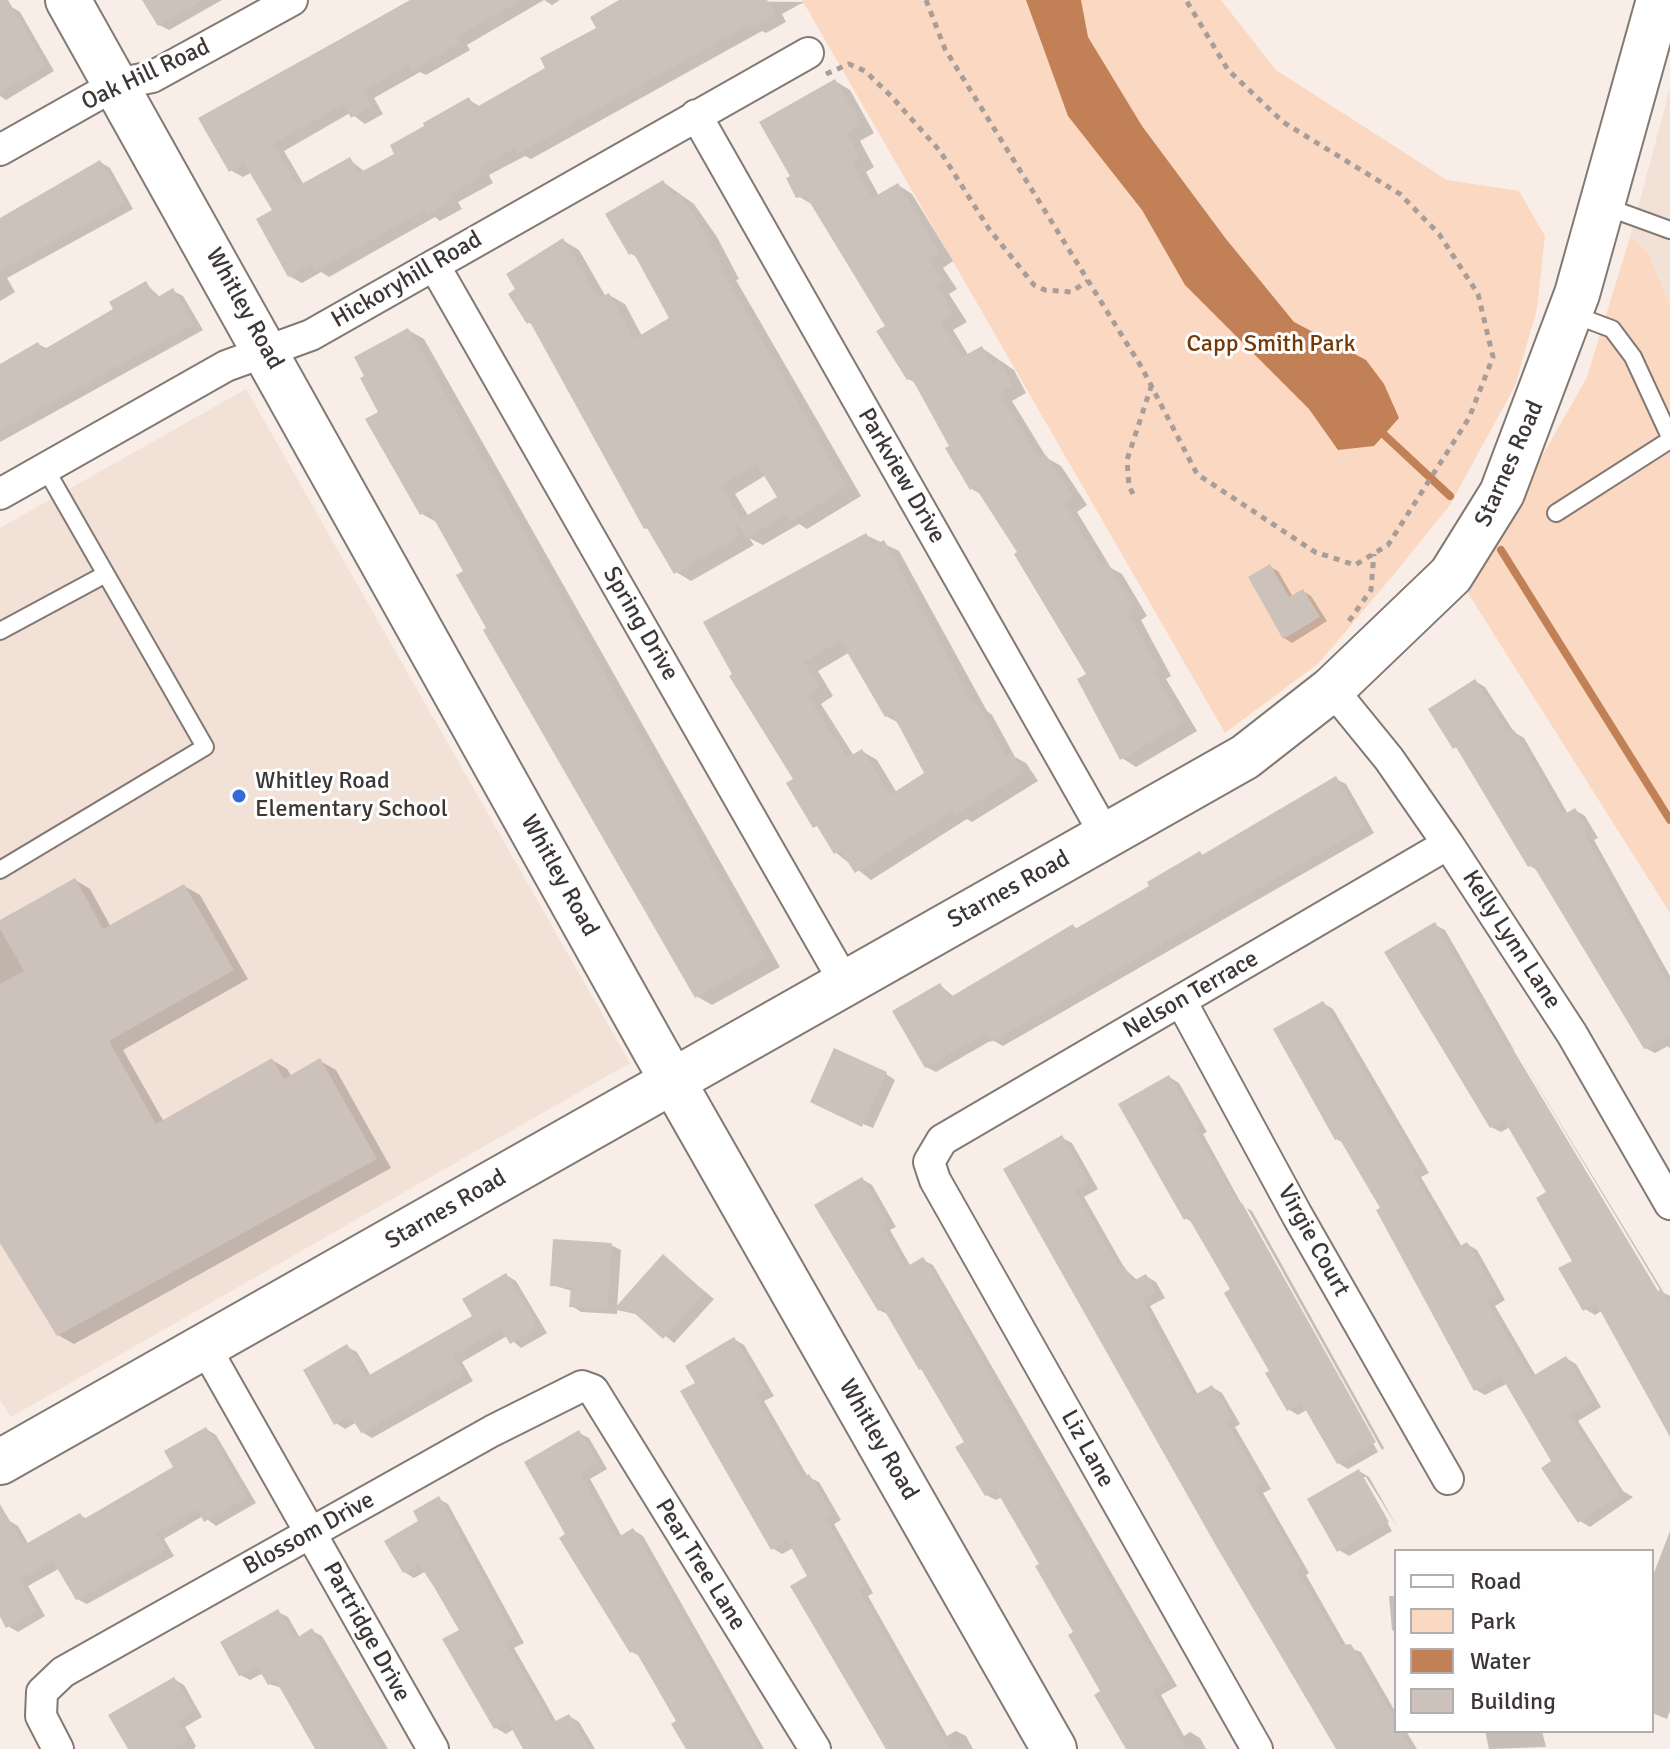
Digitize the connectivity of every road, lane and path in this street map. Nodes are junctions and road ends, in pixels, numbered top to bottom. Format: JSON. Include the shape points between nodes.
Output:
{"nodes":[{"id":1,"x":68,"y":0,"type":"edge"},
{"id":2,"x":926,"y":0,"type":"edge"},
{"id":3,"x":1186,"y":0,"type":"edge"},
{"id":4,"x":1659,"y":0,"type":"edge"},
{"id":5,"x":288,"y":1,"type":"edge"},
{"id":6,"x":816,"y":64,"type":"joint"},
{"id":7,"x":117,"y":84,"type":"junction"},
{"id":8,"x":696,"y":115,"type":"junction"},
{"id":9,"x":0,"y":150,"type":"edge"},
{"id":10,"x":1602,"y":206,"type":"junction"},
{"id":11,"x":1670,"y":230,"type":"edge"},
{"id":12,"x":434,"y":265,"type":"junction"},
{"id":13,"x":1088,"y":281,"type":"junction"},
{"id":14,"x":1570,"y":313,"type":"junction"},
{"id":15,"x":268,"y":352,"type":"junction"},
{"id":16,"x":1152,"y":386,"type":"junction"},
{"id":17,"x":1670,"y":438,"type":"edge"},
{"id":18,"x":45,"y":468,"type":"junction"},
{"id":19,"x":0,"y":494,"type":"edge"},
{"id":20,"x":1133,"y":494,"type":"dead end"},
{"id":21,"x":1556,"y":513,"type":"dead end"},
{"id":22,"x":1374,"y":553,"type":"junction"},
{"id":23,"x":104,"y":575,"type":"junction"},
{"id":24,"x":1340,"y":630,"type":"dead end"},
{"id":25,"x":0,"y":631,"type":"edge"},
{"id":26,"x":1332,"y":689,"type":"junction"},
{"id":27,"x":1106,"y":836,"type":"junction"},
{"id":28,"x":1448,"y":844,"type":"junction"},
{"id":29,"x":0,"y":870,"type":"edge"},
{"id":30,"x":845,"y":983,"type":"junction"},
{"id":31,"x":1181,"y":1001,"type":"junction"},
{"id":32,"x":673,"y":1080,"type":"junction"},
{"id":33,"x":935,"y":1147,"type":"joint"},
{"id":34,"x":1670,"y":1204,"type":"edge"},
{"id":35,"x":205,"y":1347,"type":"junction"},
{"id":36,"x":582,"y":1386,"type":"joint"},
{"id":37,"x":1,"y":1460,"type":"edge"},
{"id":38,"x":1448,"y":1479,"type":"dead end"},
{"id":39,"x":312,"y":1533,"type":"junction"},
{"id":40,"x":58,"y":1749,"type":"edge"},
{"id":41,"x":433,"y":1749,"type":"edge"},
{"id":42,"x":815,"y":1749,"type":"edge"},
{"id":43,"x":1054,"y":1749,"type":"edge"},
{"id":44,"x":1257,"y":1749,"type":"edge"}],
"edges":[{"from":1,"to":7,"type":"main road","name":"Whitley Road"},
{"from":2,"to":13,"type":"path","via":[[945,49]]},
{"from":3,"to":22,"type":"path","via":[[1228,70],[1283,122],[1400,194],[1439,234],[1478,294],[1493,357],[1459,434],[1388,545]]},
{"from":4,"to":10,"type":"main road","name":"Starnes Road"},
{"from":5,"to":7,"type":"street","name":"Oak Hill Road","via":[[152,77]]},
{"from":6,"to":8,"type":"street","name":"Hickoryhill Road"},
{"from":6,"to":13,"type":"path","via":[[849,64],[865,71],[891,96],[940,151],[989,229],[1034,285],[1071,292]]},
{"from":7,"to":9,"type":"street","name":"Oak Hill Road"},
{"from":7,"to":15,"type":"main road","name":"Whitley Road"},
{"from":8,"to":12,"type":"street","name":"Hickoryhill Road"},
{"from":8,"to":27,"type":"street","name":"Parkview Drive"},
{"from":10,"to":11,"type":"lane"},
{"from":10,"to":14,"type":"main road","name":"Starnes Road"},
{"from":12,"to":15,"type":"street","name":"Hickoryhill Road","via":[[311,335]]},
{"from":12,"to":30,"type":"street","name":"Spring Drive"},
{"from":13,"to":16,"type":"path"},
{"from":14,"to":17,"type":"lane","via":[[1612,329],[1633,357]]},
{"from":14,"to":26,"type":"main road","name":"Starnes Road","via":[[1502,493],[1474,541],[1451,575]]},
{"from":15,"to":18,"type":"street","name":"Hickoryhill Road","via":[[226,366]]},
{"from":15,"to":32,"type":"main road","name":"Whitley Road"},
{"from":16,"to":20,"type":"path","via":[[1127,460]]},
{"from":16,"to":22,"type":"path","via":[[1197,474],[1315,552],[1355,565]]},
{"from":17,"to":21,"type":"lane"},
{"from":18,"to":19,"type":"street","name":"Hickoryhill Road"},
{"from":18,"to":23,"type":"lane"},
{"from":22,"to":24,"type":"path","via":[[1369,597]]},
{"from":23,"to":25,"type":"lane"},
{"from":23,"to":29,"type":"lane","via":[[205,747]]},
{"from":26,"to":27,"type":"main road","name":"Starnes Road","via":[[1245,757]]},
{"from":26,"to":28,"type":"street","name":"Kelly Lynn Lane"},
{"from":27,"to":30,"type":"main road","name":"Starnes Road"},
{"from":28,"to":31,"type":"street","name":"Nelson Terrace"},
{"from":28,"to":34,"type":"street","name":"Kelly Lynn Lane","via":[[1572,1034]]},
{"from":30,"to":32,"type":"main road","name":"Starnes Road"},
{"from":31,"to":33,"type":"street","name":"Nelson Terrace"},
{"from":31,"to":38,"type":"street","name":"Virgie Court"},
{"from":32,"to":35,"type":"main road","name":"Starnes Road"},
{"from":32,"to":43,"type":"main road","name":"Whitley Road"},
{"from":33,"to":44,"type":"street","name":"Liz Lane","via":[[929,1162],[935,1180]]},
{"from":35,"to":37,"type":"main road","name":"Starnes Road"},
{"from":35,"to":39,"type":"street","name":"Partridge Drive"},
{"from":36,"to":39,"type":"street","name":"Blossom Drive"},
{"from":36,"to":42,"type":"street","name":"Pear Tree Lane","via":[[593,1390]]},
{"from":39,"to":40,"type":"street","name":"Blossom Drive","via":[[63,1672],[42,1692],[41,1716]]},
{"from":39,"to":41,"type":"street","name":"Partridge Drive"}]}
